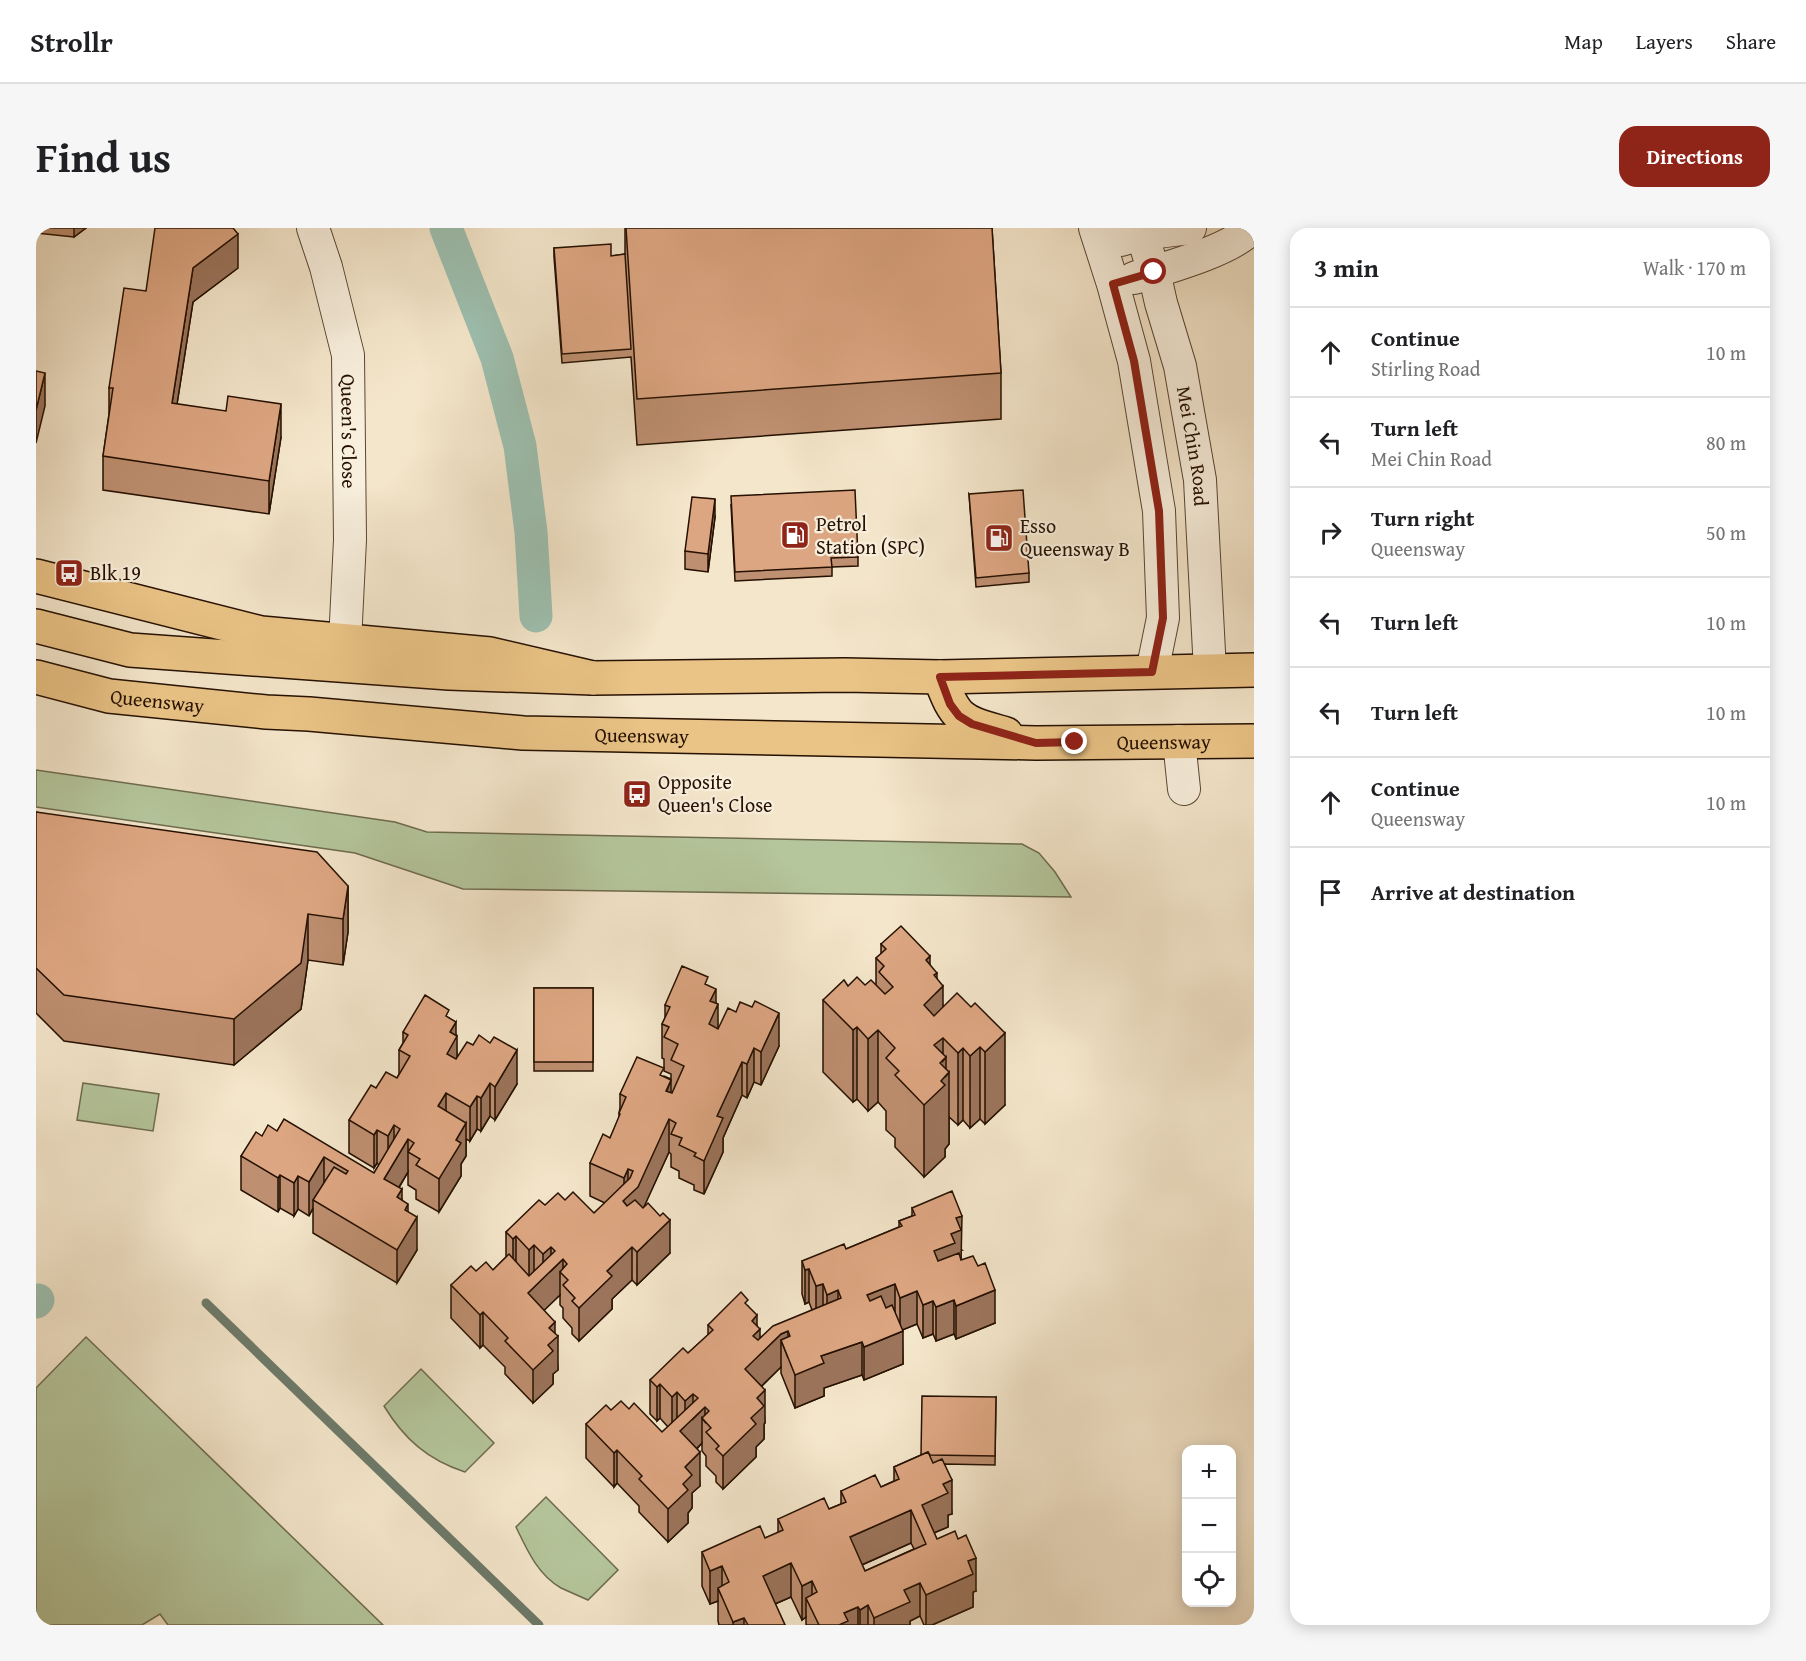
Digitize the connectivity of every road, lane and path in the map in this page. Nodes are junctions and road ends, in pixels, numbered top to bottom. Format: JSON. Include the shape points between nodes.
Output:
{"nodes":[{"id":1,"x":313,"y":228,"type":"edge"},
{"id":2,"x":1190,"y":228,"type":"edge"},
{"id":3,"x":1251,"y":228,"type":"edge"},
{"id":4,"x":1140,"y":231,"type":"edge"},
{"id":5,"x":1097,"y":237,"type":"edge"},
{"id":6,"x":1154,"y":272,"type":"junction"},
{"id":7,"x":1117,"y":297,"type":"junction"},
{"id":8,"x":1161,"y":303,"type":"junction"},
{"id":9,"x":36,"y":576,"type":"edge"},
{"id":10,"x":36,"y":626,"type":"edge"},
{"id":11,"x":345,"y":642,"type":"junction"},
{"id":12,"x":1254,"y":670,"type":"edge"},
{"id":13,"x":1210,"y":671,"type":"junction"},
{"id":14,"x":1152,"y":672,"type":"junction"},
{"id":15,"x":36,"y":677,"type":"edge"},
{"id":16,"x":940,"y":677,"type":"junction"},
{"id":17,"x":593,"y":678,"type":"junction"},
{"id":18,"x":1179,"y":741,"type":"junction"},
{"id":19,"x":1254,"y":741,"type":"edge"},
{"id":20,"x":1036,"y":743,"type":"junction"},
{"id":21,"x":1184,"y":789,"type":"dead end"}],
"edges":[{"from":1,"to":11,"type":"street","name":"Queen's Close","via":[[327,267],[348,356],[350,540]]},
{"from":2,"to":4,"type":"street"},
{"from":3,"to":6,"type":"street","via":[[1206,255]]},
{"from":4,"to":5,"type":"street"},
{"from":4,"to":6,"type":"street","name":"Mei Chin Road"},
{"from":5,"to":7,"type":"street"},
{"from":6,"to":7,"type":"street"},
{"from":6,"to":8,"type":"street","name":"Mei Chin Road"},
{"from":7,"to":8,"type":"street"},
{"from":7,"to":14,"type":"street","via":[[1134,361],[1159,511],[1163,618]]},
{"from":8,"to":13,"type":"street","name":"Mei Chin Road","via":[[1180,366],[1200,480]]},
{"from":9,"to":11,"type":"main road","via":[[261,633]]},
{"from":10,"to":17,"type":"main road","via":[[130,650],[449,673]]},
{"from":11,"to":17,"type":"main road","via":[[490,654]]},
{"from":12,"to":13,"type":"main road"},
{"from":13,"to":14,"type":"main road"},
{"from":14,"to":16,"type":"main road"},
{"from":15,"to":20,"type":"main road","name":"Queensway","via":[[109,696],[523,732]]},
{"from":16,"to":17,"type":"main road"},
{"from":16,"to":20,"type":"main road","via":[[959,716],[972,724]]},
{"from":18,"to":19,"type":"main road","name":"Queensway"},
{"from":18,"to":20,"type":"main road","name":"Queensway"},
{"from":18,"to":21,"type":"street"}]}
